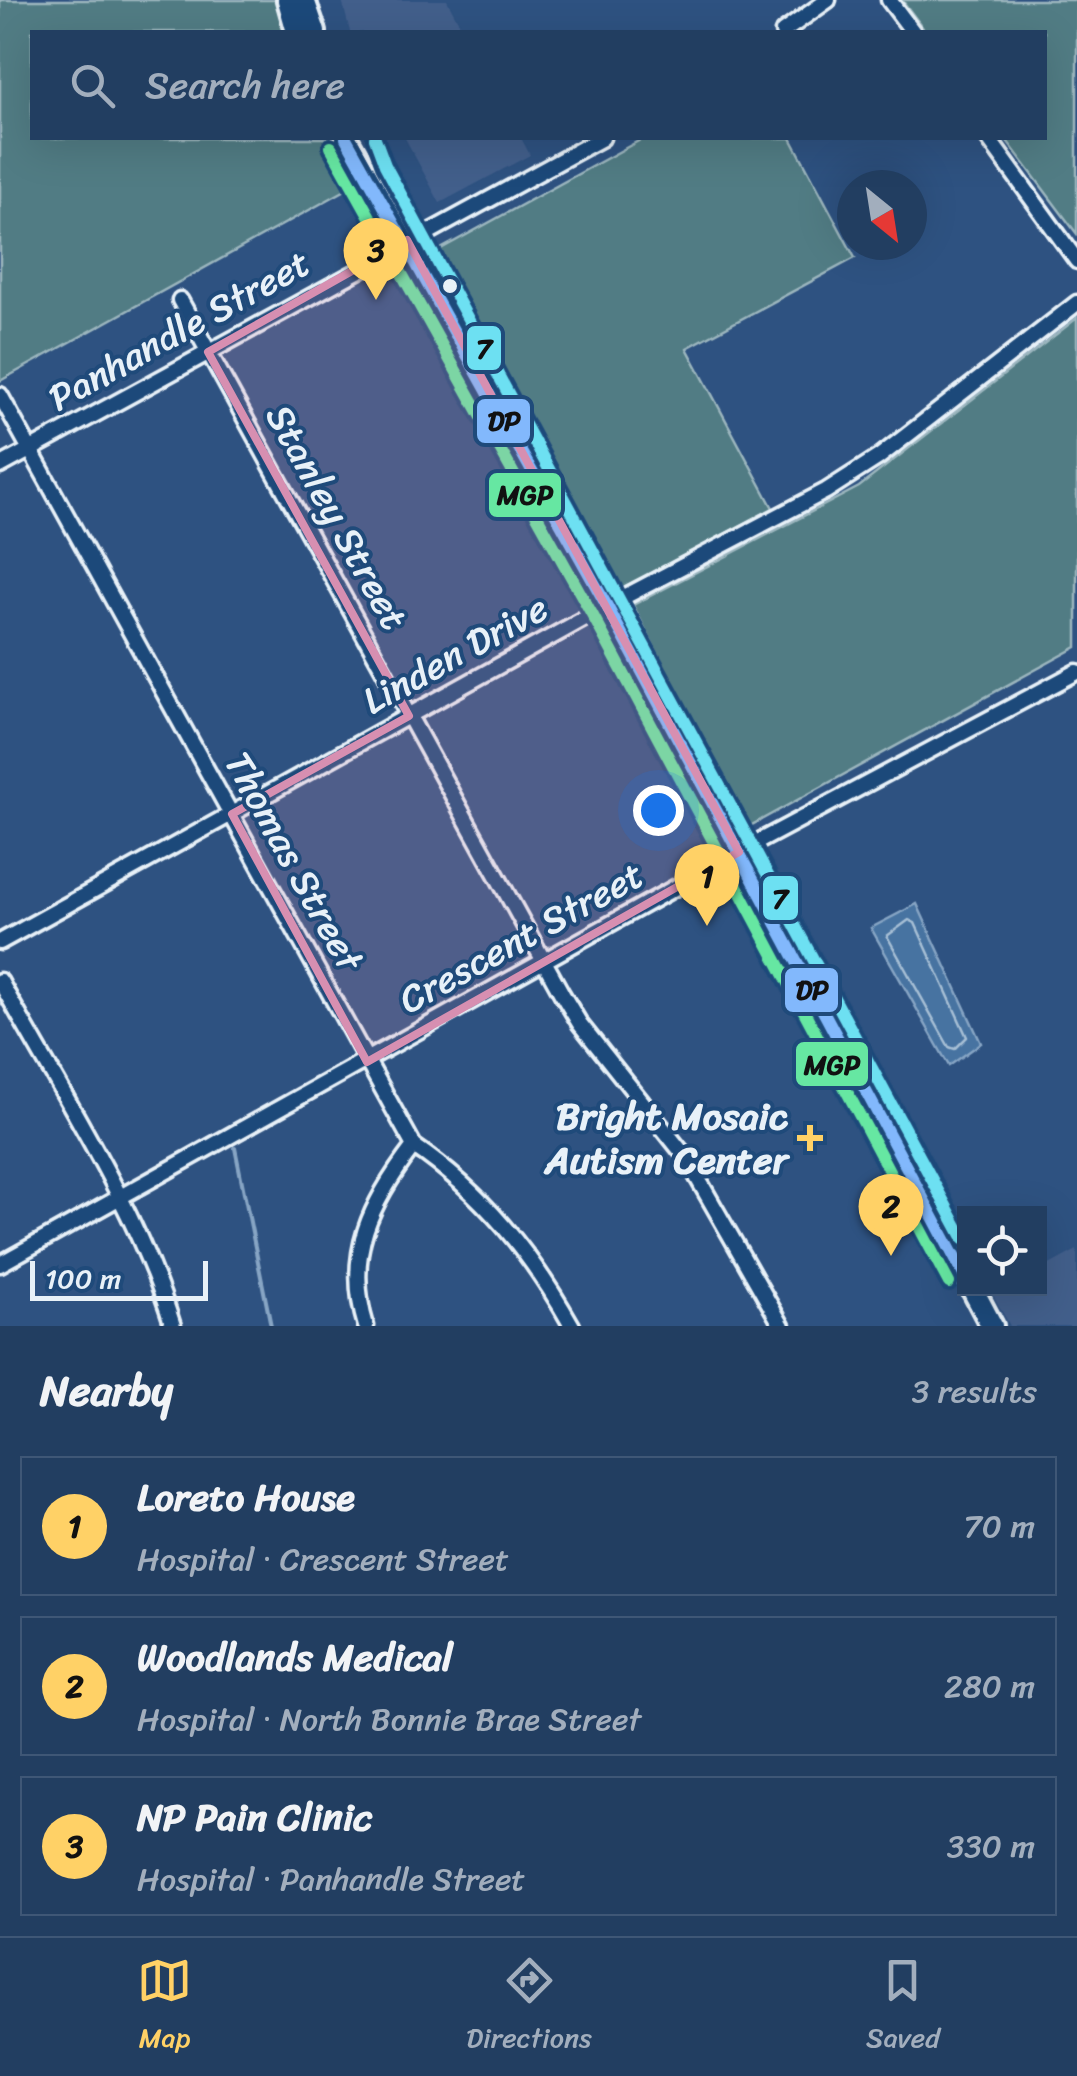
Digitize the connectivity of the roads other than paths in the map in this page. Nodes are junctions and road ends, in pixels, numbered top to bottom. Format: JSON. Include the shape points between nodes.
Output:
{"nodes":[{"id":1,"x":288,"y":0,"type":"edge"},
{"id":2,"x":304,"y":0,"type":"edge"},
{"id":3,"x":828,"y":0,"type":"edge"},
{"id":4,"x":890,"y":0,"type":"edge"},
{"id":5,"x":296,"y":30,"type":"edge"},
{"id":6,"x":314,"y":30,"type":"edge"},
{"id":7,"x":786,"y":30,"type":"edge"},
{"id":8,"x":912,"y":30,"type":"edge"},
{"id":9,"x":347,"y":140,"type":"edge"},
{"id":10,"x":359,"y":140,"type":"edge"},
{"id":11,"x":598,"y":140,"type":"edge"},
{"id":12,"x":989,"y":140,"type":"edge"},
{"id":13,"x":369,"y":172,"type":"junction"},
{"id":14,"x":406,"y":240,"type":"junction"},
{"id":15,"x":1077,"y":261,"type":"edge"},
{"id":16,"x":180,"y":300,"type":"dead end"},
{"id":17,"x":1077,"y":304,"type":"edge"},
{"id":18,"x":208,"y":352,"type":"junction"},
{"id":19,"x":0,"y":395,"type":"edge"},
{"id":20,"x":31,"y":449,"type":"junction"},
{"id":21,"x":0,"y":466,"type":"edge"},
{"id":22,"x":607,"y":606,"type":"junction"},
{"id":23,"x":1077,"y":672,"type":"edge"},
{"id":24,"x":409,"y":716,"type":"junction"},
{"id":25,"x":232,"y":814,"type":"junction"},
{"id":26,"x":740,"y":852,"type":"junction"},
{"id":27,"x":0,"y":942,"type":"edge"},
{"id":28,"x":544,"y":961,"type":"junction"},
{"id":29,"x":0,"y":981,"type":"edge"},
{"id":30,"x":367,"y":1062,"type":"junction"},
{"id":31,"x":414,"y":1146,"type":"junction"},
{"id":32,"x":118,"y":1198,"type":"junction"},
{"id":33,"x":957,"y":1262,"type":"edge"},
{"id":34,"x":0,"y":1264,"type":"edge"},
{"id":35,"x":976,"y":1296,"type":"edge"},
{"id":36,"x":174,"y":1326,"type":"edge"},
{"id":37,"x":366,"y":1326,"type":"edge"},
{"id":38,"x":572,"y":1326,"type":"edge"},
{"id":39,"x":782,"y":1326,"type":"edge"},
{"id":40,"x":992,"y":1326,"type":"edge"}],
"edges":[{"from":1,"to":5,"type":"main road"},
{"from":2,"to":6,"type":"main road"},
{"from":3,"to":7,"type":"street"},
{"from":4,"to":8,"type":"street"},
{"from":9,"to":13,"type":"main road"},
{"from":10,"to":13,"type":"main road"},
{"from":11,"to":14,"type":"street","name":"Panhandle Street"},
{"from":12,"to":15,"type":"street"},
{"from":13,"to":14,"type":"main road"},
{"from":14,"to":18,"type":"street","name":"Panhandle Street"},
{"from":14,"to":22,"type":"main road"},
{"from":16,"to":18,"type":"street","name":"Stanley Street"},
{"from":17,"to":22,"type":"street","name":"Linden Drive","via":[[826,492]]},
{"from":18,"to":20,"type":"street","name":"Panhandle Street"},
{"from":18,"to":24,"type":"street","name":"Stanley Street"},
{"from":19,"to":20,"type":"street","name":"Thomas Street"},
{"from":20,"to":21,"type":"street","name":"Panhandle Street"},
{"from":20,"to":25,"type":"street","name":"Thomas Street"},
{"from":22,"to":24,"type":"street","name":"Linden Drive"},
{"from":22,"to":26,"type":"main road"},
{"from":23,"to":26,"type":"street","name":"Crescent Street"},
{"from":24,"to":25,"type":"street","name":"Linden Drive"},
{"from":24,"to":28,"type":"street","name":"Stanley Street"},
{"from":25,"to":27,"type":"street","name":"Linden Drive"},
{"from":25,"to":30,"type":"street","name":"Thomas Street"},
{"from":26,"to":28,"type":"street","name":"Crescent Street"},
{"from":26,"to":33,"type":"main road"},
{"from":28,"to":30,"type":"street","name":"Crescent Street"},
{"from":28,"to":39,"type":"street","name":"Stanley Street","via":[[580,1024],[685,1156]]},
{"from":29,"to":32,"type":"street"},
{"from":30,"to":31,"type":"street","name":"Thomas Street"},
{"from":30,"to":32,"type":"street","name":"Crescent Street"},
{"from":31,"to":37,"type":"street","via":[[384,1186],[360,1241],[356,1275]]},
{"from":31,"to":38,"type":"street","name":"Thomas Street","via":[[499,1218]]},
{"from":32,"to":34,"type":"street","name":"Crescent Street"},
{"from":32,"to":36,"type":"street"},
{"from":35,"to":40,"type":"main road"}]}
